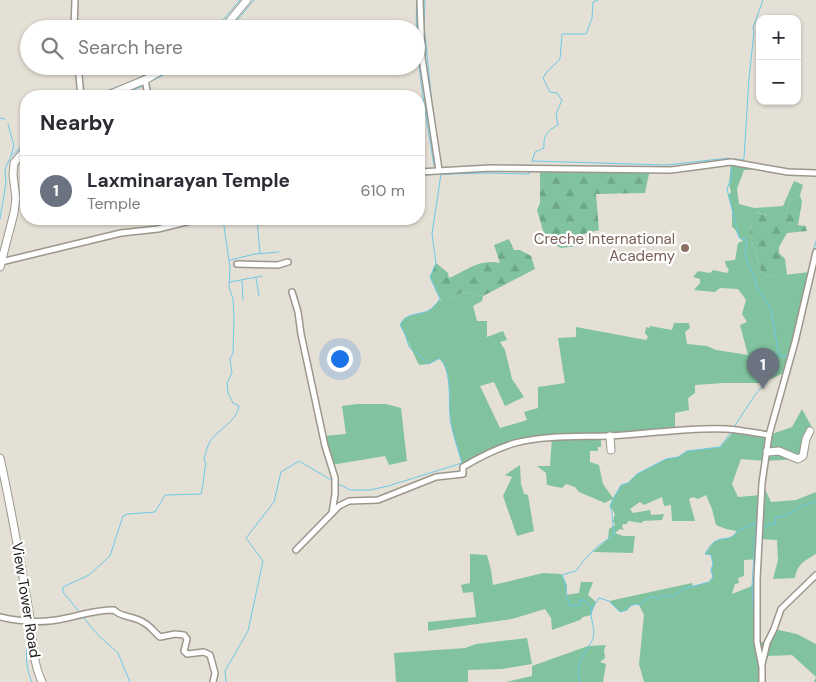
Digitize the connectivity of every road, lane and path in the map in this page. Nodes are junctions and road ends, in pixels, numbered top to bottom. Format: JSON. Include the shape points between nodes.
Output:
{"nodes":[{"id":1,"x":75,"y":0,"type":"edge"},
{"id":2,"x":247,"y":0,"type":"edge"},
{"id":3,"x":420,"y":0,"type":"edge"},
{"id":4,"x":74,"y":20,"type":"edge"},
{"id":5,"x":230,"y":20,"type":"edge"},
{"id":6,"x":421,"y":20,"type":"edge"},
{"id":7,"x":79,"y":75,"type":"edge"},
{"id":8,"x":154,"y":75,"type":"edge"},
{"id":9,"x":425,"y":75,"type":"edge"},
{"id":10,"x":145,"y":80,"type":"junction"},
{"id":11,"x":80,"y":90,"type":"edge"},
{"id":12,"x":121,"y":90,"type":"edge"},
{"id":13,"x":147,"y":90,"type":"edge"},
{"id":14,"x":20,"y":156,"type":"edge"},
{"id":15,"x":439,"y":170,"type":"junction"},
{"id":16,"x":425,"y":171,"type":"edge"},
{"id":17,"x":816,"y":173,"type":"edge"},
{"id":18,"x":171,"y":225,"type":"edge"},
{"id":19,"x":816,"y":252,"type":"edge"},
{"id":20,"x":288,"y":262,"type":"dead end"},
{"id":21,"x":0,"y":264,"type":"edge"},
{"id":22,"x":237,"y":264,"type":"dead end"},
{"id":23,"x":292,"y":292,"type":"dead end"},
{"id":24,"x":810,"y":431,"type":"dead end"},
{"id":25,"x":769,"y":435,"type":"junction"},
{"id":26,"x":610,"y":436,"type":"junction"},
{"id":27,"x":611,"y":450,"type":"dead end"},
{"id":28,"x":767,"y":452,"type":"junction"},
{"id":29,"x":0,"y":458,"type":"edge"},
{"id":30,"x":332,"y":513,"type":"junction"},
{"id":31,"x":296,"y":550,"type":"dead end"},
{"id":32,"x":816,"y":575,"type":"edge"},
{"id":33,"x":0,"y":618,"type":"edge"},
{"id":34,"x":30,"y":620,"type":"junction"},
{"id":35,"x":762,"y":667,"type":"junction"},
{"id":36,"x":42,"y":682,"type":"edge"},
{"id":37,"x":213,"y":682,"type":"edge"},
{"id":38,"x":762,"y":682,"type":"edge"}],
"edges":[{"from":1,"to":4,"type":"street"},
{"from":2,"to":5,"type":"street"},
{"from":3,"to":6,"type":"street"},
{"from":7,"to":11,"type":"street"},
{"from":8,"to":10,"type":"street"},
{"from":9,"to":15,"type":"street"},
{"from":10,"to":12,"type":"street"},
{"from":10,"to":13,"type":"street"},
{"from":14,"to":21,"type":"street","via":[[14,163],[14,213]]},
{"from":15,"to":16,"type":"street"},
{"from":15,"to":17,"type":"street","via":[[671,170],[731,162],[788,172]]},
{"from":18,"to":21,"type":"street","via":[[121,233]]},
{"from":19,"to":25,"type":"street"},
{"from":20,"to":22,"type":"street","via":[[278,265]]},
{"from":23,"to":30,"type":"street","via":[[325,446],[335,478]]},
{"from":24,"to":28,"type":"street","via":[[798,459],[779,451]]},
{"from":25,"to":26,"type":"street","via":[[726,429]]},
{"from":25,"to":28,"type":"street"},
{"from":26,"to":27,"type":"street"},
{"from":26,"to":30,"type":"street","via":[[562,436],[507,445],[463,467],[462,474],[436,477],[378,500],[345,502]]},
{"from":28,"to":35,"type":"street","via":[[757,580],[756,642]]},
{"from":29,"to":34,"type":"street","name":"View Tower Road"},
{"from":30,"to":31,"type":"street"},
{"from":32,"to":35,"type":"street","via":[[781,609],[767,643]]},
{"from":33,"to":34,"type":"street"},
{"from":34,"to":36,"type":"street","name":"View Tower Road","via":[[34,655]]},
{"from":34,"to":37,"type":"street","via":[[114,610],[118,615],[135,618],[151,626],[160,637],[184,635],[187,654],[204,652],[210,655]]},
{"from":35,"to":38,"type":"street"}]}
